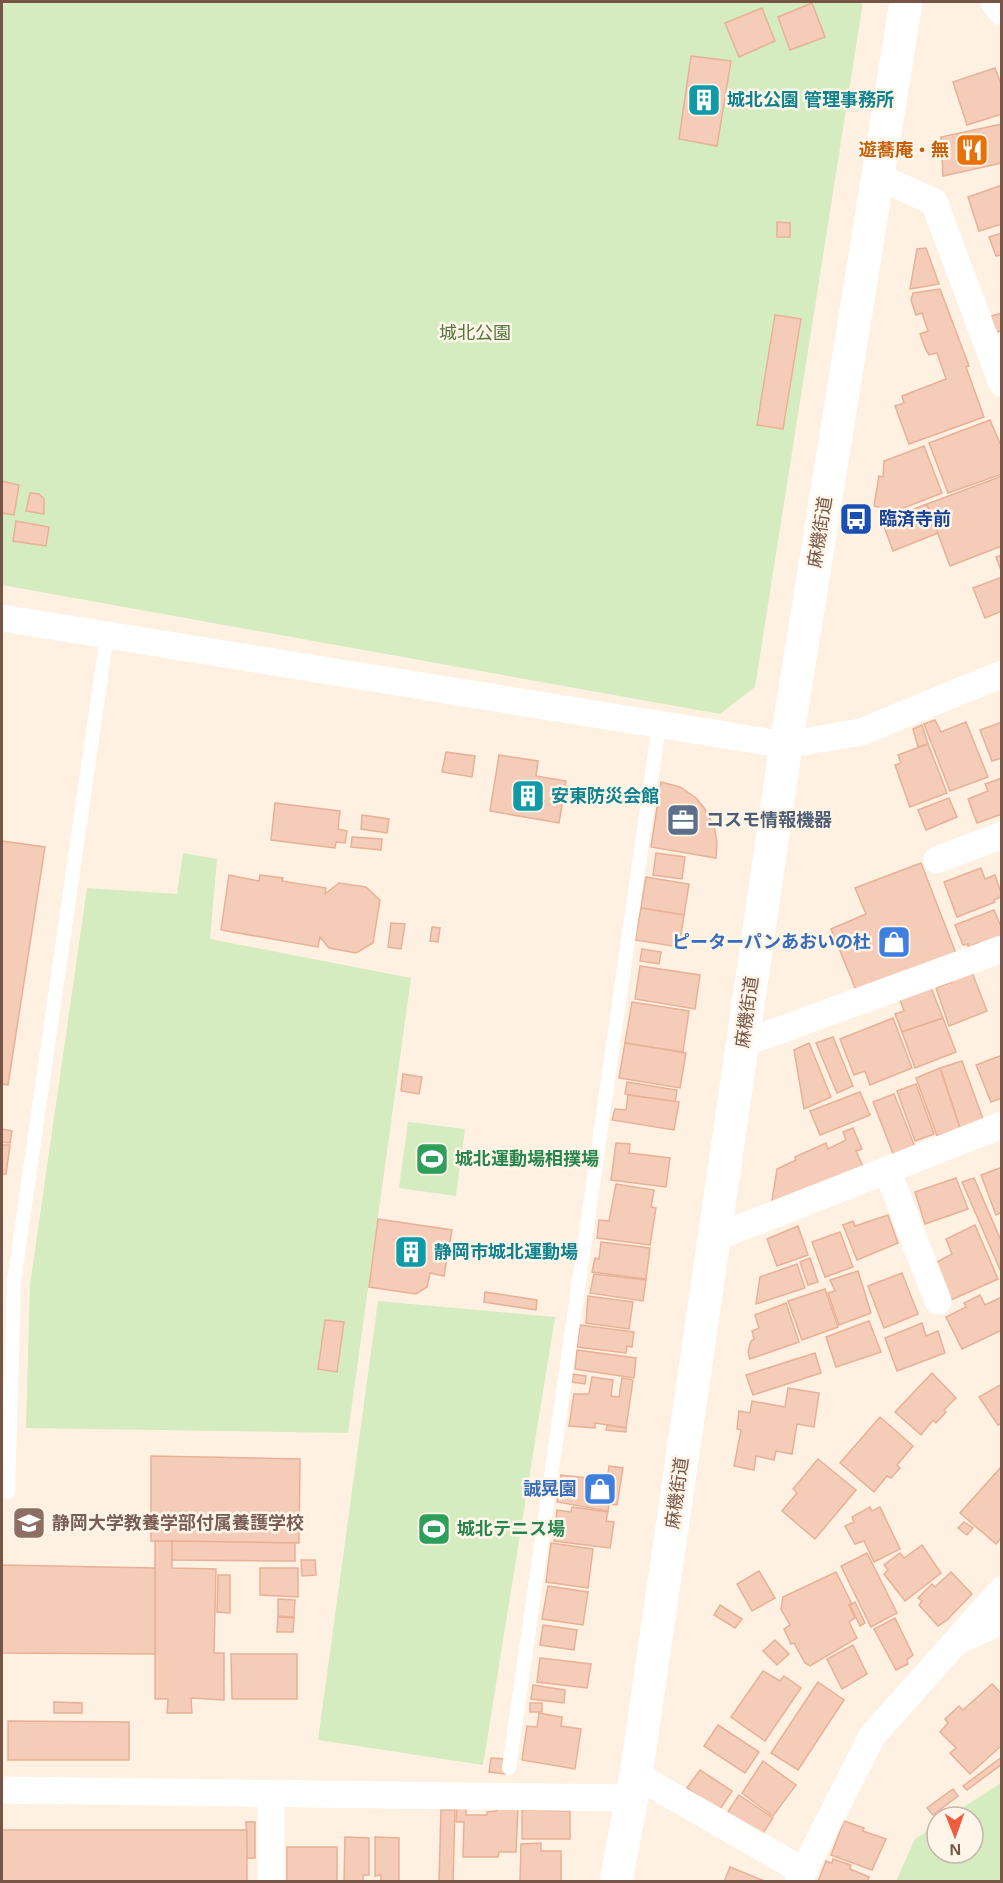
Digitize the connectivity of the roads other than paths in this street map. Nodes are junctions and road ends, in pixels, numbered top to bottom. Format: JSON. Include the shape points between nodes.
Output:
{"nodes":[{"id":1,"x":906,"y":2,"type":"edge"},
{"id":2,"x":994,"y":2,"type":"edge"},
{"id":3,"x":1002,"y":12,"type":"edge"},
{"id":4,"x":878,"y":176,"type":"junction"},
{"id":5,"x":1002,"y":383,"type":"edge"},
{"id":6,"x":2,"y":618,"type":"edge"},
{"id":7,"x":107,"y":635,"type":"junction"},
{"id":8,"x":1002,"y":674,"type":"edge"},
{"id":9,"x":659,"y":724,"type":"junction"},
{"id":10,"x":786,"y":745,"type":"junction"},
{"id":11,"x":1002,"y":835,"type":"edge"},
{"id":12,"x":937,"y":860,"type":"dead end"},
{"id":13,"x":1002,"y":949,"type":"edge"},
{"id":14,"x":742,"y":1044,"type":"junction"},
{"id":15,"x":1002,"y":1125,"type":"edge"},
{"id":16,"x":887,"y":1170,"type":"junction"},
{"id":17,"x":714,"y":1238,"type":"junction"},
{"id":18,"x":938,"y":1301,"type":"dead end"},
{"id":19,"x":8,"y":1492,"type":"dead end"},
{"id":20,"x":1002,"y":1590,"type":"edge"},
{"id":21,"x":1002,"y":1621,"type":"edge"},
{"id":22,"x":955,"y":1643,"type":"junction"},
{"id":23,"x":509,"y":1768,"type":"dead end"},
{"id":24,"x":635,"y":1786,"type":"junction"},
{"id":25,"x":2,"y":1790,"type":"edge"},
{"id":26,"x":271,"y":1794,"type":"junction"},
{"id":27,"x":800,"y":1876,"type":"edge"},
{"id":28,"x":271,"y":1881,"type":"edge"},
{"id":29,"x":616,"y":1881,"type":"edge"}],
"edges":[{"from":1,"to":4,"type":"street","name":"麻機街道"},
{"from":2,"to":3,"type":"street"},
{"from":4,"to":5,"type":"street","via":[[934,202]]},
{"from":4,"to":10,"type":"street","name":"麻機街道"},
{"from":6,"to":7,"type":"street"},
{"from":7,"to":9,"type":"street"},
{"from":7,"to":19,"type":"lane","via":[[14,1281]]},
{"from":8,"to":10,"type":"street","via":[[861,732]]},
{"from":9,"to":10,"type":"street"},
{"from":9,"to":23,"type":"lane"},
{"from":10,"to":14,"type":"street","name":"麻機街道"},
{"from":11,"to":12,"type":"street"},
{"from":13,"to":14,"type":"street"},
{"from":14,"to":17,"type":"street","name":"麻機街道"},
{"from":15,"to":16,"type":"street"},
{"from":16,"to":17,"type":"street"},
{"from":16,"to":18,"type":"street"},
{"from":17,"to":24,"type":"street","name":"麻機街道"},
{"from":20,"to":22,"type":"street"},
{"from":21,"to":22,"type":"street"},
{"from":22,"to":27,"type":"street","via":[[872,1736]]},
{"from":24,"to":26,"type":"street"},
{"from":24,"to":27,"type":"street"},
{"from":24,"to":29,"type":"street","name":"麻機街道"},
{"from":25,"to":26,"type":"street"},
{"from":26,"to":28,"type":"street"}]}
